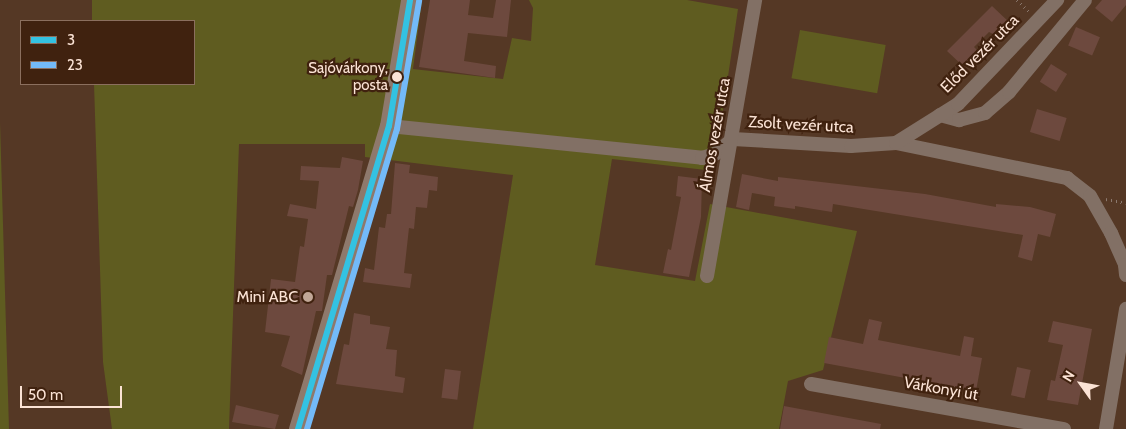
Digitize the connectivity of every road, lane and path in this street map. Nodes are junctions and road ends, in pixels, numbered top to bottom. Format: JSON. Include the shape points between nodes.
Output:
{"nodes":[{"id":1,"x":410,"y":0,"type":"edge"},
{"id":2,"x":755,"y":0,"type":"edge"},
{"id":3,"x":1057,"y":0,"type":"edge"},
{"id":4,"x":1085,"y":0,"type":"edge"},
{"id":5,"x":940,"y":116,"type":"junction"},
{"id":6,"x":388,"y":126,"type":"junction"},
{"id":7,"x":733,"y":139,"type":"junction"},
{"id":8,"x":896,"y":143,"type":"junction"},
{"id":9,"x":1126,"y":275,"type":"edge"},
{"id":10,"x":706,"y":276,"type":"dead end"},
{"id":11,"x":1126,"y":309,"type":"edge"},
{"id":12,"x":811,"y":384,"type":"dead end"},
{"id":13,"x":298,"y":429,"type":"edge"},
{"id":14,"x":1064,"y":429,"type":"edge"},
{"id":15,"x":1106,"y":429,"type":"edge"}],
"edges":[{"from":1,"to":6,"type":"street"},
{"from":2,"to":7,"type":"street","name":"Álmos vezér utca"},
{"from":3,"to":5,"type":"street","name":"Előd vezér utca","via":[[958,104]]},
{"from":4,"to":5,"type":"street","via":[[1009,92],[985,113],[959,120]]},
{"from":5,"to":8,"type":"street","name":"Előd vezér utca"},
{"from":6,"to":7,"type":"street","name":"Zsolt vezér utca","via":[[702,158],[715,154]]},
{"from":6,"to":13,"type":"street"},
{"from":7,"to":8,"type":"street","name":"Zsolt vezér utca","via":[[851,146]]},
{"from":7,"to":10,"type":"street","name":"Álmos vezér utca"},
{"from":8,"to":9,"type":"street","name":"Zsolt vezér utca","via":[[1067,178],[1090,196],[1111,233]]},
{"from":11,"to":15,"type":"street"},
{"from":12,"to":14,"type":"street","name":"Várkonyi út"}]}
